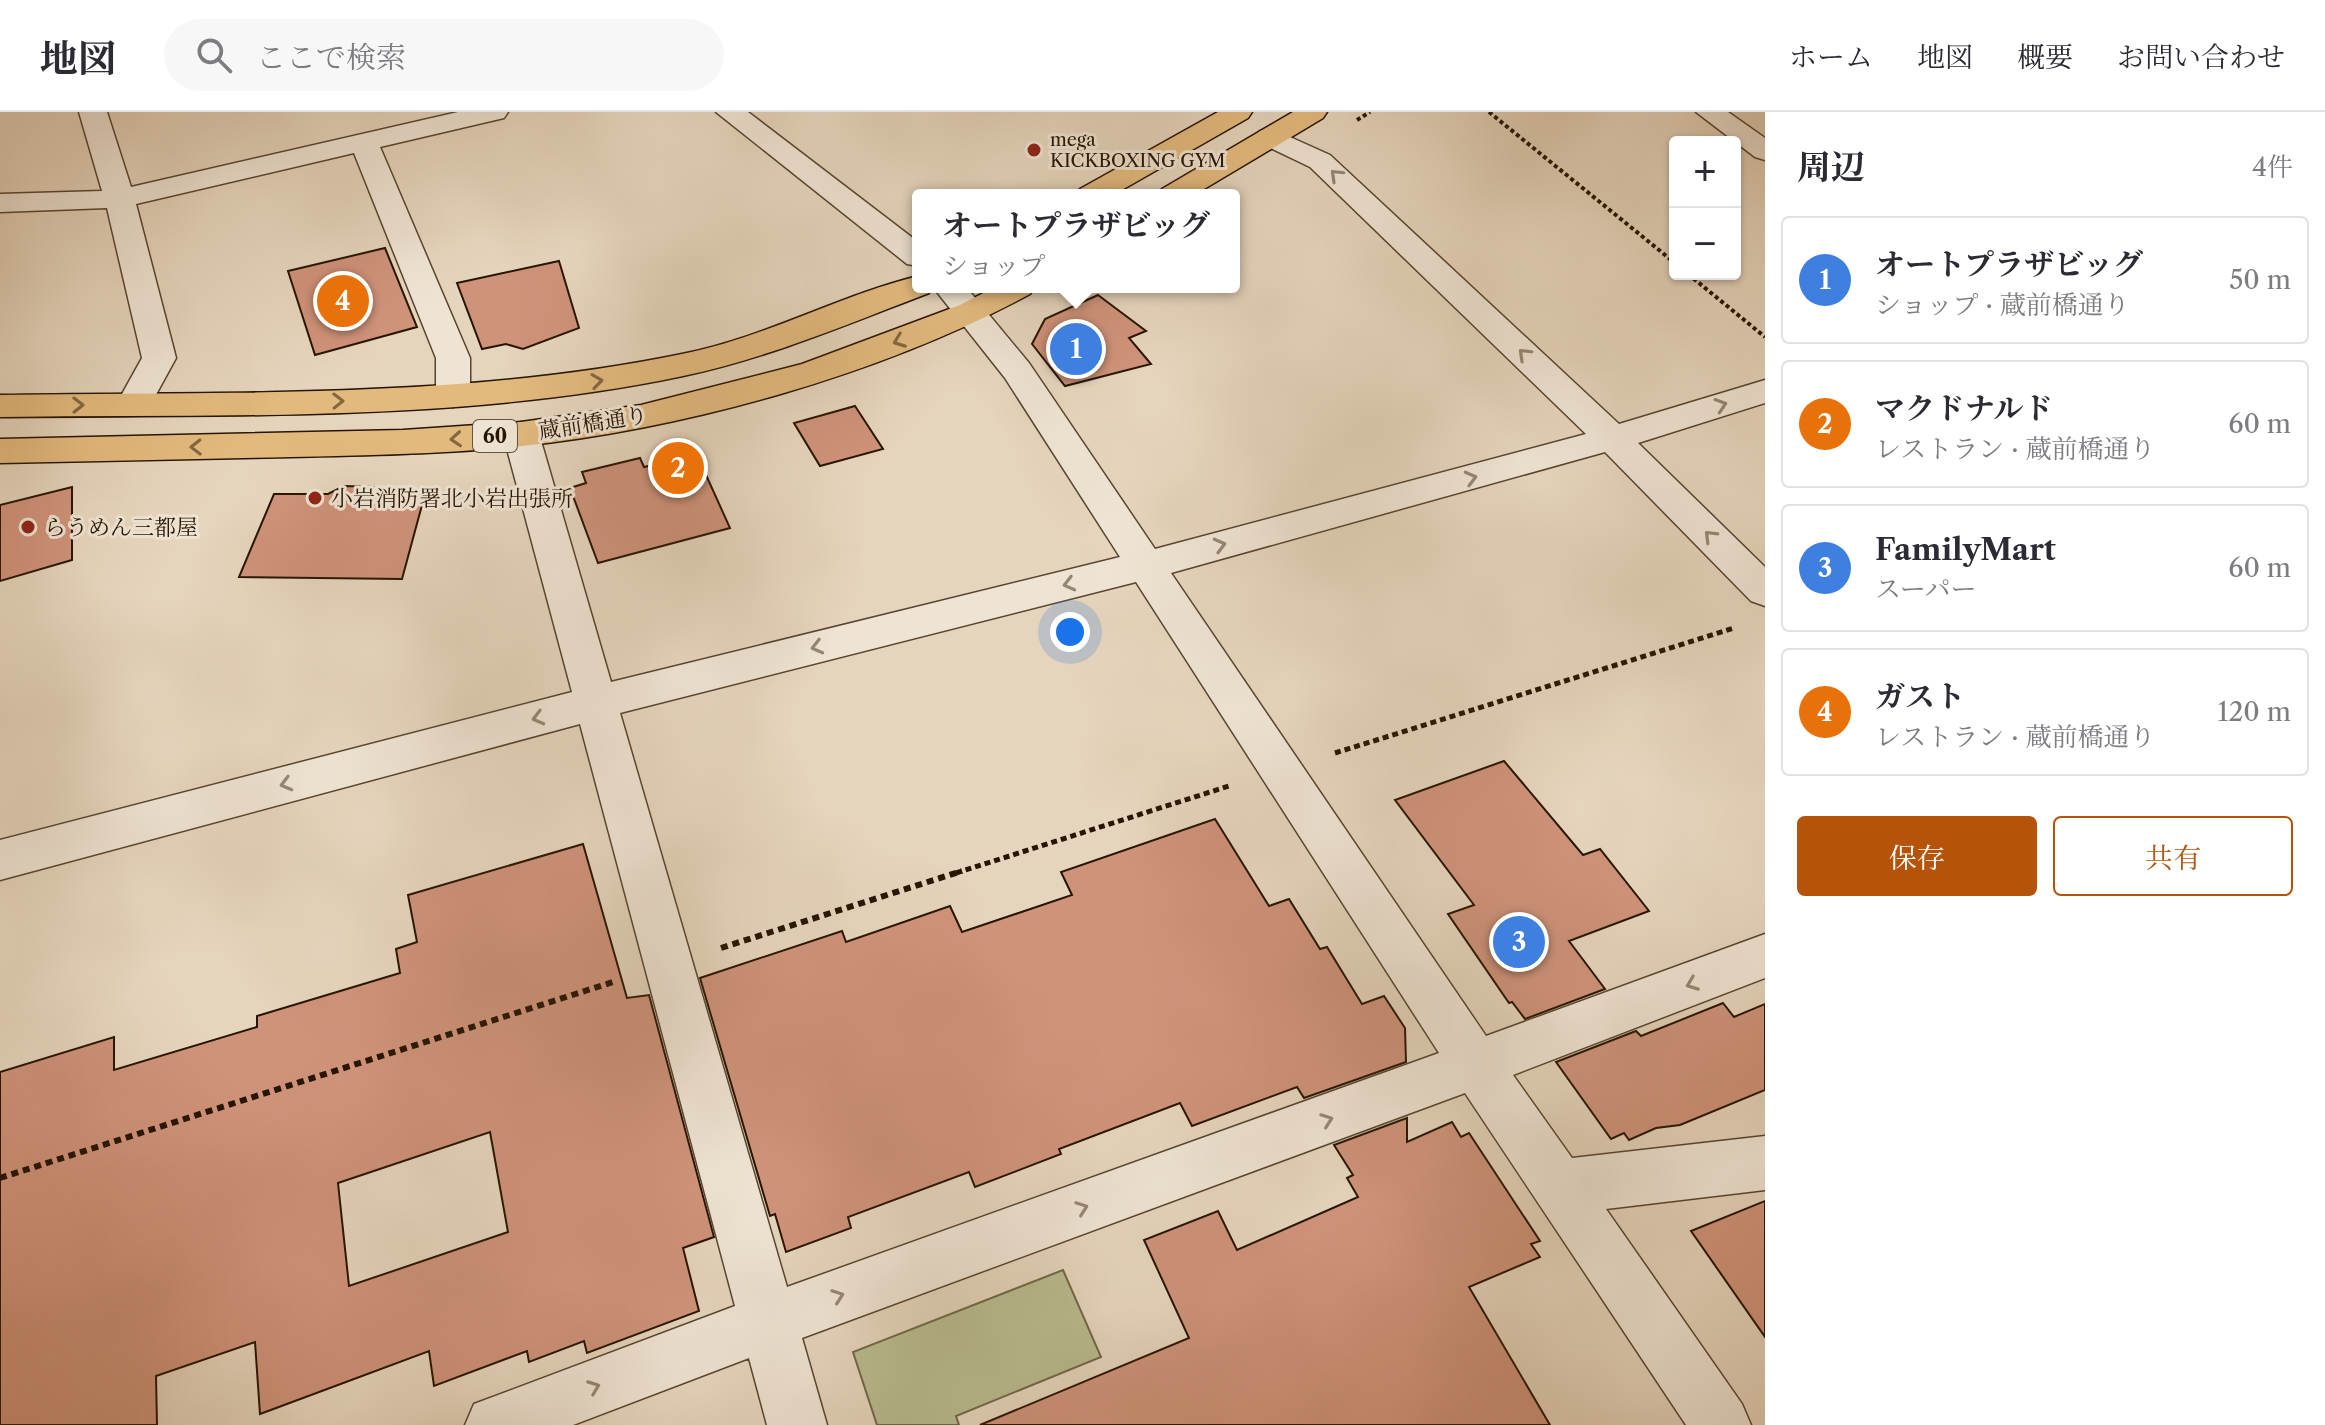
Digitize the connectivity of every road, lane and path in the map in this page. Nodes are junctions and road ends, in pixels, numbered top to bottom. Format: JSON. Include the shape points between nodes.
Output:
{"nodes":[{"id":1,"x":93,"y":112,"type":"edge"},
{"id":2,"x":494,"y":112,"type":"edge"},
{"id":3,"x":730,"y":112,"type":"edge"},
{"id":4,"x":1238,"y":112,"type":"edge"},
{"id":5,"x":1313,"y":112,"type":"edge"},
{"id":6,"x":1489,"y":112,"type":"edge"},
{"id":7,"x":1710,"y":112,"type":"edge"},
{"id":8,"x":1270,"y":137,"type":"junction"},
{"id":9,"x":364,"y":142,"type":"junction"},
{"id":10,"x":1765,"y":151,"type":"edge"},
{"id":11,"x":1102,"y":189,"type":"edge"},
{"id":12,"x":1183,"y":189,"type":"edge"},
{"id":13,"x":120,"y":199,"type":"junction"},
{"id":14,"x":0,"y":203,"type":"edge"},
{"id":15,"x":912,"y":252,"type":"edge"},
{"id":16,"x":1669,"y":258,"type":"edge"},
{"id":17,"x":1695,"y":280,"type":"edge"},
{"id":18,"x":912,"y":288,"type":"edge"},
{"id":19,"x":992,"y":293,"type":"edge"},
{"id":20,"x":960,"y":300,"type":"edge"},
{"id":21,"x":1765,"y":337,"type":"edge"},
{"id":22,"x":1765,"y":391,"type":"edge"},
{"id":23,"x":453,"y":396,"type":"junction"},
{"id":24,"x":135,"y":403,"type":"junction"},
{"id":25,"x":0,"y":406,"type":"edge"},
{"id":26,"x":521,"y":434,"type":"junction"},
{"id":27,"x":1614,"y":440,"type":"junction"},
{"id":28,"x":0,"y":451,"type":"edge"},
{"id":29,"x":1145,"y":565,"type":"junction"},
{"id":30,"x":1765,"y":591,"type":"edge"},
{"id":31,"x":1735,"y":627,"type":"dead end"},
{"id":32,"x":595,"y":702,"type":"junction"},
{"id":33,"x":1325,"y":756,"type":"dead end"},
{"id":34,"x":1238,"y":783,"type":"dead end"},
{"id":35,"x":0,"y":860,"type":"edge"},
{"id":36,"x":718,"y":949,"type":"dead end"},
{"id":37,"x":1765,"y":956,"type":"edge"},
{"id":38,"x":628,"y":977,"type":"dead end"},
{"id":39,"x":1477,"y":1066,"type":"junction"},
{"id":40,"x":1765,"y":1163,"type":"edge"},
{"id":41,"x":0,"y":1178,"type":"edge"},
{"id":42,"x":1559,"y":1187,"type":"junction"},
{"id":43,"x":768,"y":1321,"type":"junction"},
{"id":44,"x":495,"y":1425,"type":"edge"},
{"id":45,"x":797,"y":1425,"type":"edge"},
{"id":46,"x":1721,"y":1425,"type":"edge"}],
"edges":[{"from":1,"to":13,"type":"street"},
{"from":2,"to":9,"type":"street"},
{"from":3,"to":15,"type":"street"},
{"from":4,"to":11,"type":"main road"},
{"from":5,"to":8,"type":"main road"},
{"from":6,"to":16,"type":"path"},
{"from":7,"to":10,"type":"street"},
{"from":8,"to":12,"type":"main road"},
{"from":27,"to":8,"type":"street","one_way":true,"via":[[1320,161]]},
{"from":9,"to":13,"type":"street"},
{"from":9,"to":23,"type":"street","via":[[453,358]]},
{"from":13,"to":14,"type":"street"},
{"from":13,"to":24,"type":"street","via":[[159,358]]},
{"from":17,"to":21,"type":"path"},
{"from":23,"to":18,"type":"main road","name":"蔵前橋通り","number":"60","one_way":true,"via":[[551,388],[684,365],[834,321]]},
{"from":19,"to":20,"type":"main road","name":"蔵前橋通り","number":"60"},
{"from":20,"to":26,"type":"main road","name":"蔵前橋通り","number":"60","one_way":true,"via":[[813,372],[641,417]]},
{"from":20,"to":29,"type":"street","via":[[1017,371]]},
{"from":27,"to":22,"type":"street","one_way":true},
{"from":24,"to":23,"type":"main road","name":"蔵前橋通り","number":"60","one_way":true},
{"from":25,"to":24,"type":"main road","name":"蔵前橋通り","number":"60","one_way":true},
{"from":26,"to":28,"type":"main road","name":"蔵前橋通り","number":"60","one_way":true,"via":[[403,442]]},
{"from":26,"to":32,"type":"street"},
{"from":29,"to":27,"type":"street","one_way":true},
{"from":30,"to":27,"type":"street","one_way":true},
{"from":29,"to":32,"type":"street","one_way":true},
{"from":29,"to":39,"type":"street"},
{"from":31,"to":33,"type":"path"},
{"from":32,"to":35,"type":"street","one_way":true},
{"from":32,"to":43,"type":"street"},
{"from":34,"to":36,"type":"path"},
{"from":37,"to":39,"type":"street","one_way":true},
{"from":38,"to":41,"type":"path"},
{"from":39,"to":42,"type":"street"},
{"from":43,"to":39,"type":"street","one_way":true},
{"from":40,"to":42,"type":"street"},
{"from":42,"to":46,"type":"street"},
{"from":44,"to":43,"type":"street","one_way":true},
{"from":43,"to":45,"type":"street"}]}
